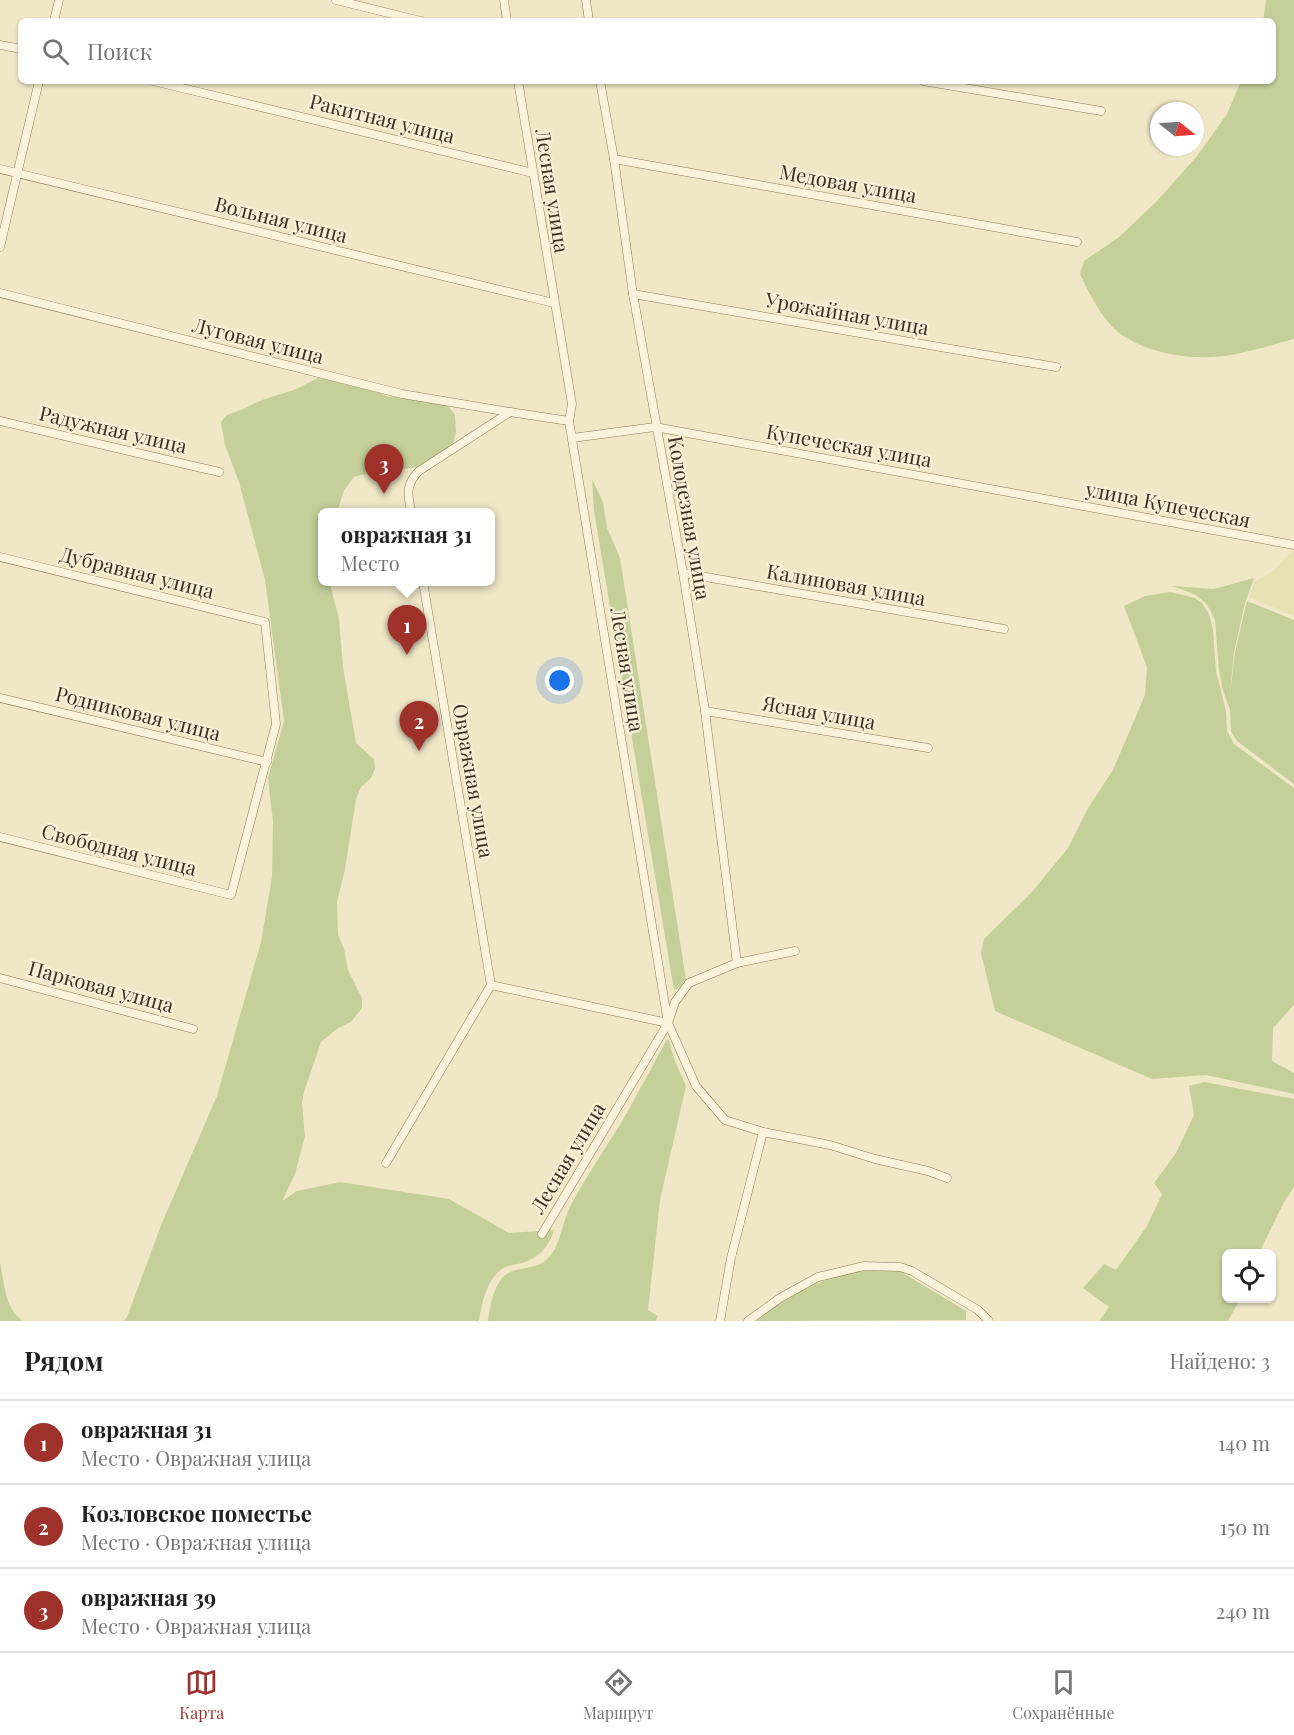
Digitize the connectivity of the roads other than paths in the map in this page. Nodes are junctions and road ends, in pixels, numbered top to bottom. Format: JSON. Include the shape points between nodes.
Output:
{"nodes":[{"id":1,"x":59,"y":0,"type":"edge"},
{"id":2,"x":336,"y":0,"type":"edge"},
{"id":3,"x":504,"y":0,"type":"edge"},
{"id":4,"x":586,"y":0,"type":"edge"},
{"id":5,"x":55,"y":18,"type":"edge"},
{"id":6,"x":409,"y":18,"type":"edge"},
{"id":7,"x":507,"y":18,"type":"edge"},
{"id":8,"x":589,"y":18,"type":"edge"},
{"id":9,"x":0,"y":45,"type":"edge"},
{"id":10,"x":18,"y":49,"type":"edge"},
{"id":11,"x":38,"y":84,"type":"edge"},
{"id":12,"x":165,"y":84,"type":"edge"},
{"id":13,"x":518,"y":84,"type":"edge"},
{"id":14,"x":601,"y":84,"type":"edge"},
{"id":15,"x":941,"y":84,"type":"edge"},
{"id":16,"x":1101,"y":111,"type":"dead end"},
{"id":17,"x":614,"y":159,"type":"junction"},
{"id":18,"x":0,"y":169,"type":"edge"},
{"id":19,"x":17,"y":173,"type":"junction"},
{"id":20,"x":533,"y":173,"type":"junction"},
{"id":21,"x":1077,"y":242,"type":"dead end"},
{"id":22,"x":0,"y":247,"type":"edge"},
{"id":23,"x":0,"y":293,"type":"edge"},
{"id":24,"x":633,"y":294,"type":"junction"},
{"id":25,"x":554,"y":303,"type":"junction"},
{"id":26,"x":1056,"y":367,"type":"dead end"},
{"id":27,"x":510,"y":412,"type":"junction"},
{"id":28,"x":0,"y":421,"type":"edge"},
{"id":29,"x":569,"y":421,"type":"junction"},
{"id":30,"x":655,"y":427,"type":"junction"},
{"id":31,"x":572,"y":438,"type":"junction"},
{"id":32,"x":219,"y":472,"type":"dead end"},
{"id":33,"x":1036,"y":498,"type":"joint"},
{"id":34,"x":410,"y":508,"type":"edge"},
{"id":35,"x":1294,"y":545,"type":"edge"},
{"id":36,"x":0,"y":557,"type":"edge"},
{"id":37,"x":683,"y":573,"type":"junction"},
{"id":38,"x":424,"y":586,"type":"edge"},
{"id":39,"x":1004,"y":629,"type":"dead end"},
{"id":40,"x":0,"y":698,"type":"edge"},
{"id":41,"x":705,"y":711,"type":"junction"},
{"id":42,"x":928,"y":748,"type":"dead end"},
{"id":43,"x":267,"y":762,"type":"junction"},
{"id":44,"x":0,"y":837,"type":"edge"},
{"id":45,"x":795,"y":951,"type":"dead end"},
{"id":46,"x":736,"y":963,"type":"junction"},
{"id":47,"x":0,"y":978,"type":"edge"},
{"id":48,"x":491,"y":986,"type":"junction"},
{"id":49,"x":668,"y":1023,"type":"junction"},
{"id":50,"x":193,"y":1029,"type":"dead end"},
{"id":51,"x":764,"y":1132,"type":"junction"},
{"id":52,"x":386,"y":1163,"type":"dead end"},
{"id":53,"x":947,"y":1178,"type":"dead end"},
{"id":54,"x":542,"y":1234,"type":"dead end"},
{"id":55,"x":720,"y":1321,"type":"edge"},
{"id":56,"x":748,"y":1321,"type":"edge"},
{"id":57,"x":989,"y":1321,"type":"edge"}],
"edges":[{"from":1,"to":5,"type":"street"},
{"from":2,"to":6,"type":"street"},
{"from":3,"to":7,"type":"street"},
{"from":4,"to":8,"type":"street"},
{"from":9,"to":10,"type":"street"},
{"from":11,"to":19,"type":"street"},
{"from":12,"to":20,"type":"street","name":"Ракитная улица"},
{"from":13,"to":20,"type":"street","name":"Лесная улица"},
{"from":14,"to":17,"type":"street","name":"Колодезная улица"},
{"from":15,"to":16,"type":"street"},
{"from":17,"to":21,"type":"street","name":"Медовая улица"},
{"from":17,"to":24,"type":"street","name":"Колодезная улица"},
{"from":18,"to":19,"type":"street","name":"Вольная улица"},
{"from":19,"to":22,"type":"street"},
{"from":19,"to":25,"type":"street","name":"Вольная улица"},
{"from":20,"to":25,"type":"street","name":"Лесная улица"},
{"from":23,"to":27,"type":"street","name":"Луговая улица","via":[[402,394]]},
{"from":24,"to":26,"type":"street","name":"Урожайная улица"},
{"from":24,"to":30,"type":"street","name":"Колодезная улица"},
{"from":25,"to":29,"type":"street","name":"Лесная улица","via":[[572,404]]},
{"from":27,"to":29,"type":"street"},
{"from":27,"to":34,"type":"street","via":[[419,471],[410,481]]},
{"from":28,"to":32,"type":"street","name":"Радужная улица"},
{"from":29,"to":31,"type":"street","name":"Лесная улица"},
{"from":30,"to":31,"type":"street","name":"Купеческая улица"},
{"from":30,"to":33,"type":"street","name":"Купеческая улица"},
{"from":30,"to":37,"type":"street","name":"Колодезная улица"},
{"from":31,"to":49,"type":"street","name":"Лесная улица"},
{"from":33,"to":35,"type":"street","name":"улица Купеческая"},
{"from":36,"to":43,"type":"street","name":"Дубравная улица","via":[[265,622],[276,724]]},
{"from":37,"to":39,"type":"street","name":"Калиновая улица"},
{"from":37,"to":41,"type":"street","name":"Колодезная улица"},
{"from":38,"to":48,"type":"street","name":"Овражная улица"},
{"from":40,"to":43,"type":"street","name":"Родниковая улица"},
{"from":41,"to":42,"type":"street","name":"Ясная улица"},
{"from":41,"to":46,"type":"street","name":"Колодезная улица"},
{"from":43,"to":44,"type":"street","name":"Свободная улица","via":[[231,896]]},
{"from":45,"to":46,"type":"street"},
{"from":46,"to":49,"type":"street","via":[[689,983],[675,1002]]},
{"from":47,"to":50,"type":"street","name":"Парковая улица"},
{"from":48,"to":49,"type":"street"},
{"from":48,"to":52,"type":"street"},
{"from":49,"to":51,"type":"street","via":[[696,1086],[725,1120]]},
{"from":49,"to":54,"type":"street","name":"Лесная улица"},
{"from":51,"to":53,"type":"street","via":[[830,1144]]},
{"from":51,"to":55,"type":"street","via":[[731,1258]]},
{"from":56,"to":57,"type":"street","via":[[818,1277],[864,1266],[912,1271],[978,1310]]}]}
